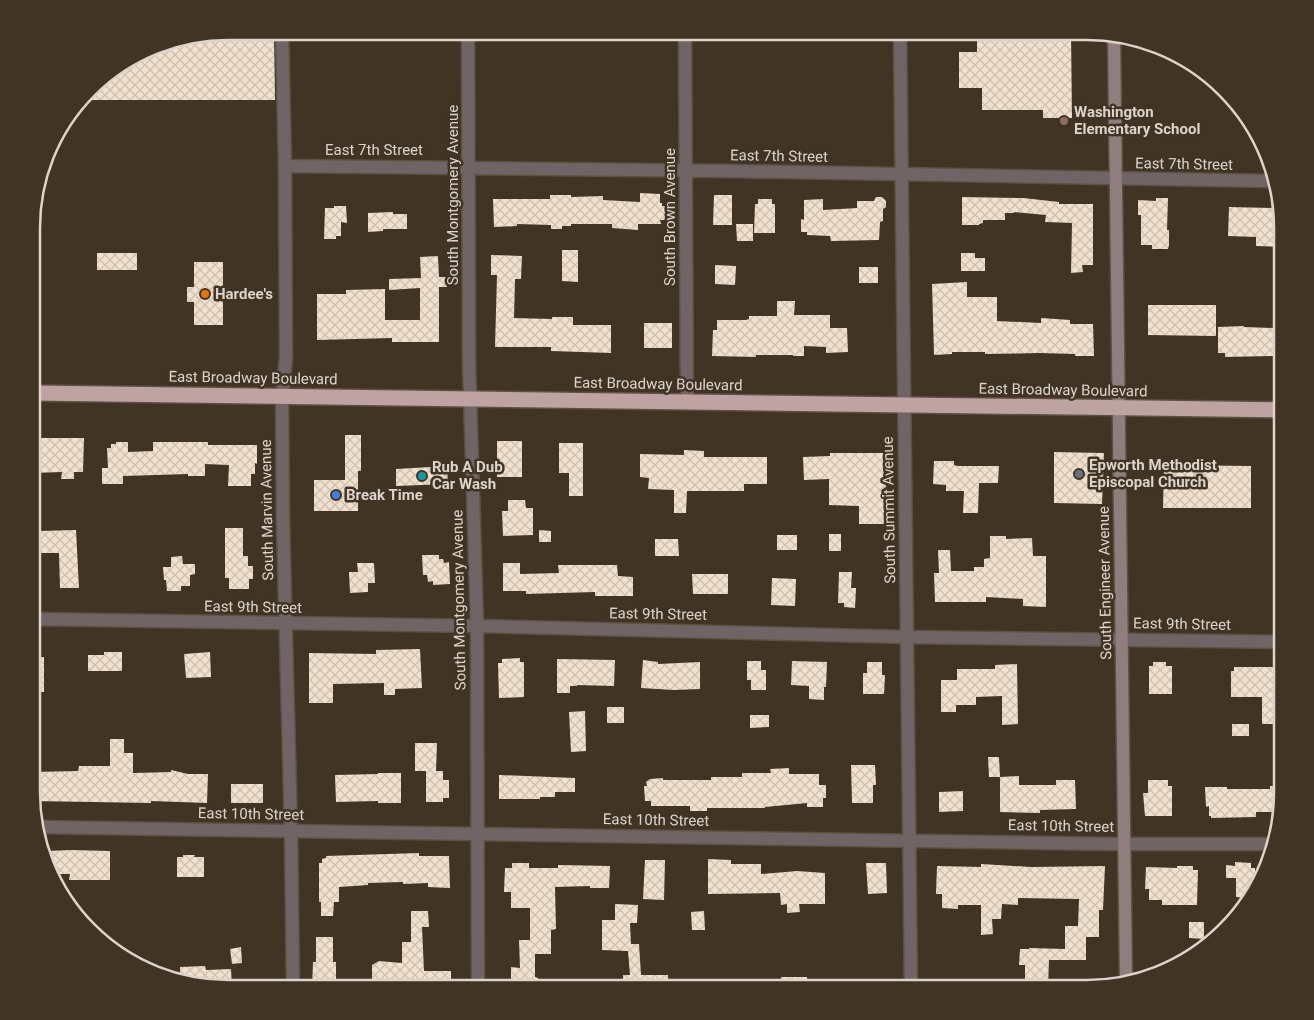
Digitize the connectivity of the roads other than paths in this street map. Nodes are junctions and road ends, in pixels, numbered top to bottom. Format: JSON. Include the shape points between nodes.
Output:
{"nodes":[{"id":1,"x":282,"y":40,"type":"edge"},
{"id":2,"x":468,"y":40,"type":"edge"},
{"id":3,"x":685,"y":40,"type":"edge"},
{"id":4,"x":900,"y":40,"type":"edge"},
{"id":5,"x":1114,"y":43,"type":"edge"},
{"id":6,"x":285,"y":166,"type":"junction"},
{"id":7,"x":469,"y":167,"type":"junction"},
{"id":8,"x":686,"y":171,"type":"junction"},
{"id":9,"x":902,"y":174,"type":"junction"},
{"id":10,"x":1116,"y":179,"type":"junction"},
{"id":11,"x":1268,"y":182,"type":"edge"},
{"id":12,"x":40,"y":393,"type":"edge"},
{"id":13,"x":282,"y":396,"type":"junction"},
{"id":14,"x":470,"y":399,"type":"junction"},
{"id":15,"x":687,"y":402,"type":"junction"},
{"id":16,"x":904,"y":405,"type":"junction"},
{"id":17,"x":1119,"y":408,"type":"junction"},
{"id":18,"x":1274,"y":410,"type":"edge"},
{"id":19,"x":40,"y":619,"type":"edge"},
{"id":20,"x":285,"y":624,"type":"junction"},
{"id":21,"x":477,"y":626,"type":"junction"},
{"id":22,"x":907,"y":637,"type":"junction"},
{"id":23,"x":1121,"y":640,"type":"junction"},
{"id":24,"x":1274,"y":642,"type":"edge"},
{"id":25,"x":44,"y":827,"type":"edge"},
{"id":26,"x":291,"y":831,"type":"junction"},
{"id":27,"x":478,"y":833,"type":"junction"},
{"id":28,"x":909,"y":840,"type":"junction"},
{"id":29,"x":1124,"y":844,"type":"junction"},
{"id":30,"x":1267,"y":844,"type":"edge"},
{"id":31,"x":1126,"y":976,"type":"edge"},
{"id":32,"x":293,"y":980,"type":"edge"},
{"id":33,"x":478,"y":980,"type":"edge"},
{"id":34,"x":911,"y":980,"type":"edge"}],
"edges":[{"from":1,"to":6,"type":"street","name":"South Marvin Avenue"},
{"from":2,"to":7,"type":"street","name":"South Montgomery Avenue"},
{"from":3,"to":8,"type":"street","name":"South Brown Avenue"},
{"from":4,"to":9,"type":"street","name":"South Summit Avenue"},
{"from":5,"to":10,"type":"street","name":"South Engineer Avenue"},
{"from":6,"to":7,"type":"street","name":"East 7th Street"},
{"from":6,"to":13,"type":"street","name":"South Marvin Avenue","via":[[286,358]]},
{"from":7,"to":8,"type":"street","name":"East 7th Street"},
{"from":7,"to":14,"type":"street","name":"South Montgomery Avenue"},
{"from":8,"to":9,"type":"street","name":"East 7th Street"},
{"from":8,"to":15,"type":"street","name":"South Brown Avenue"},
{"from":9,"to":10,"type":"street","name":"East 7th Street"},
{"from":9,"to":16,"type":"street","name":"South Summit Avenue"},
{"from":10,"to":11,"type":"street","name":"East 7th Street"},
{"from":10,"to":17,"type":"street","name":"South Engineer Avenue"},
{"from":12,"to":13,"type":"highway","name":"East Broadway Boulevard"},
{"from":13,"to":14,"type":"highway","name":"East Broadway Boulevard"},
{"from":13,"to":20,"type":"street","name":"South Marvin Avenue"},
{"from":14,"to":15,"type":"highway","name":"East Broadway Boulevard"},
{"from":14,"to":21,"type":"street","name":"South Montgomery Avenue"},
{"from":15,"to":16,"type":"highway","name":"East Broadway Boulevard"},
{"from":16,"to":17,"type":"highway","name":"East Broadway Boulevard"},
{"from":16,"to":22,"type":"street","name":"South Summit Avenue"},
{"from":17,"to":18,"type":"highway","name":"East Broadway Boulevard"},
{"from":17,"to":23,"type":"street","name":"South Engineer Avenue"},
{"from":19,"to":20,"type":"street","name":"East 9th Street"},
{"from":20,"to":21,"type":"street","name":"East 9th Street"},
{"from":20,"to":26,"type":"street","name":"South Marvin Avenue"},
{"from":21,"to":22,"type":"street","name":"East 9th Street"},
{"from":21,"to":27,"type":"street","name":"South Montgomery Avenue"},
{"from":22,"to":23,"type":"street","name":"East 9th Street"},
{"from":22,"to":28,"type":"street","name":"South Summit Avenue"},
{"from":23,"to":24,"type":"street","name":"East 9th Street"},
{"from":23,"to":29,"type":"street","name":"South Engineer Avenue"},
{"from":25,"to":26,"type":"street","name":"East 10th Street"},
{"from":26,"to":27,"type":"street","name":"East 10th Street"},
{"from":26,"to":32,"type":"street","name":"South Marvin Avenue"},
{"from":27,"to":28,"type":"street","name":"East 10th Street"},
{"from":27,"to":33,"type":"street","name":"South Montgomery Avenue"},
{"from":28,"to":29,"type":"street","name":"East 10th Street"},
{"from":28,"to":34,"type":"street","name":"South Summit Avenue"},
{"from":29,"to":30,"type":"street","name":"East 10th Street"},
{"from":29,"to":31,"type":"street","name":"South Engineer Avenue"}]}
